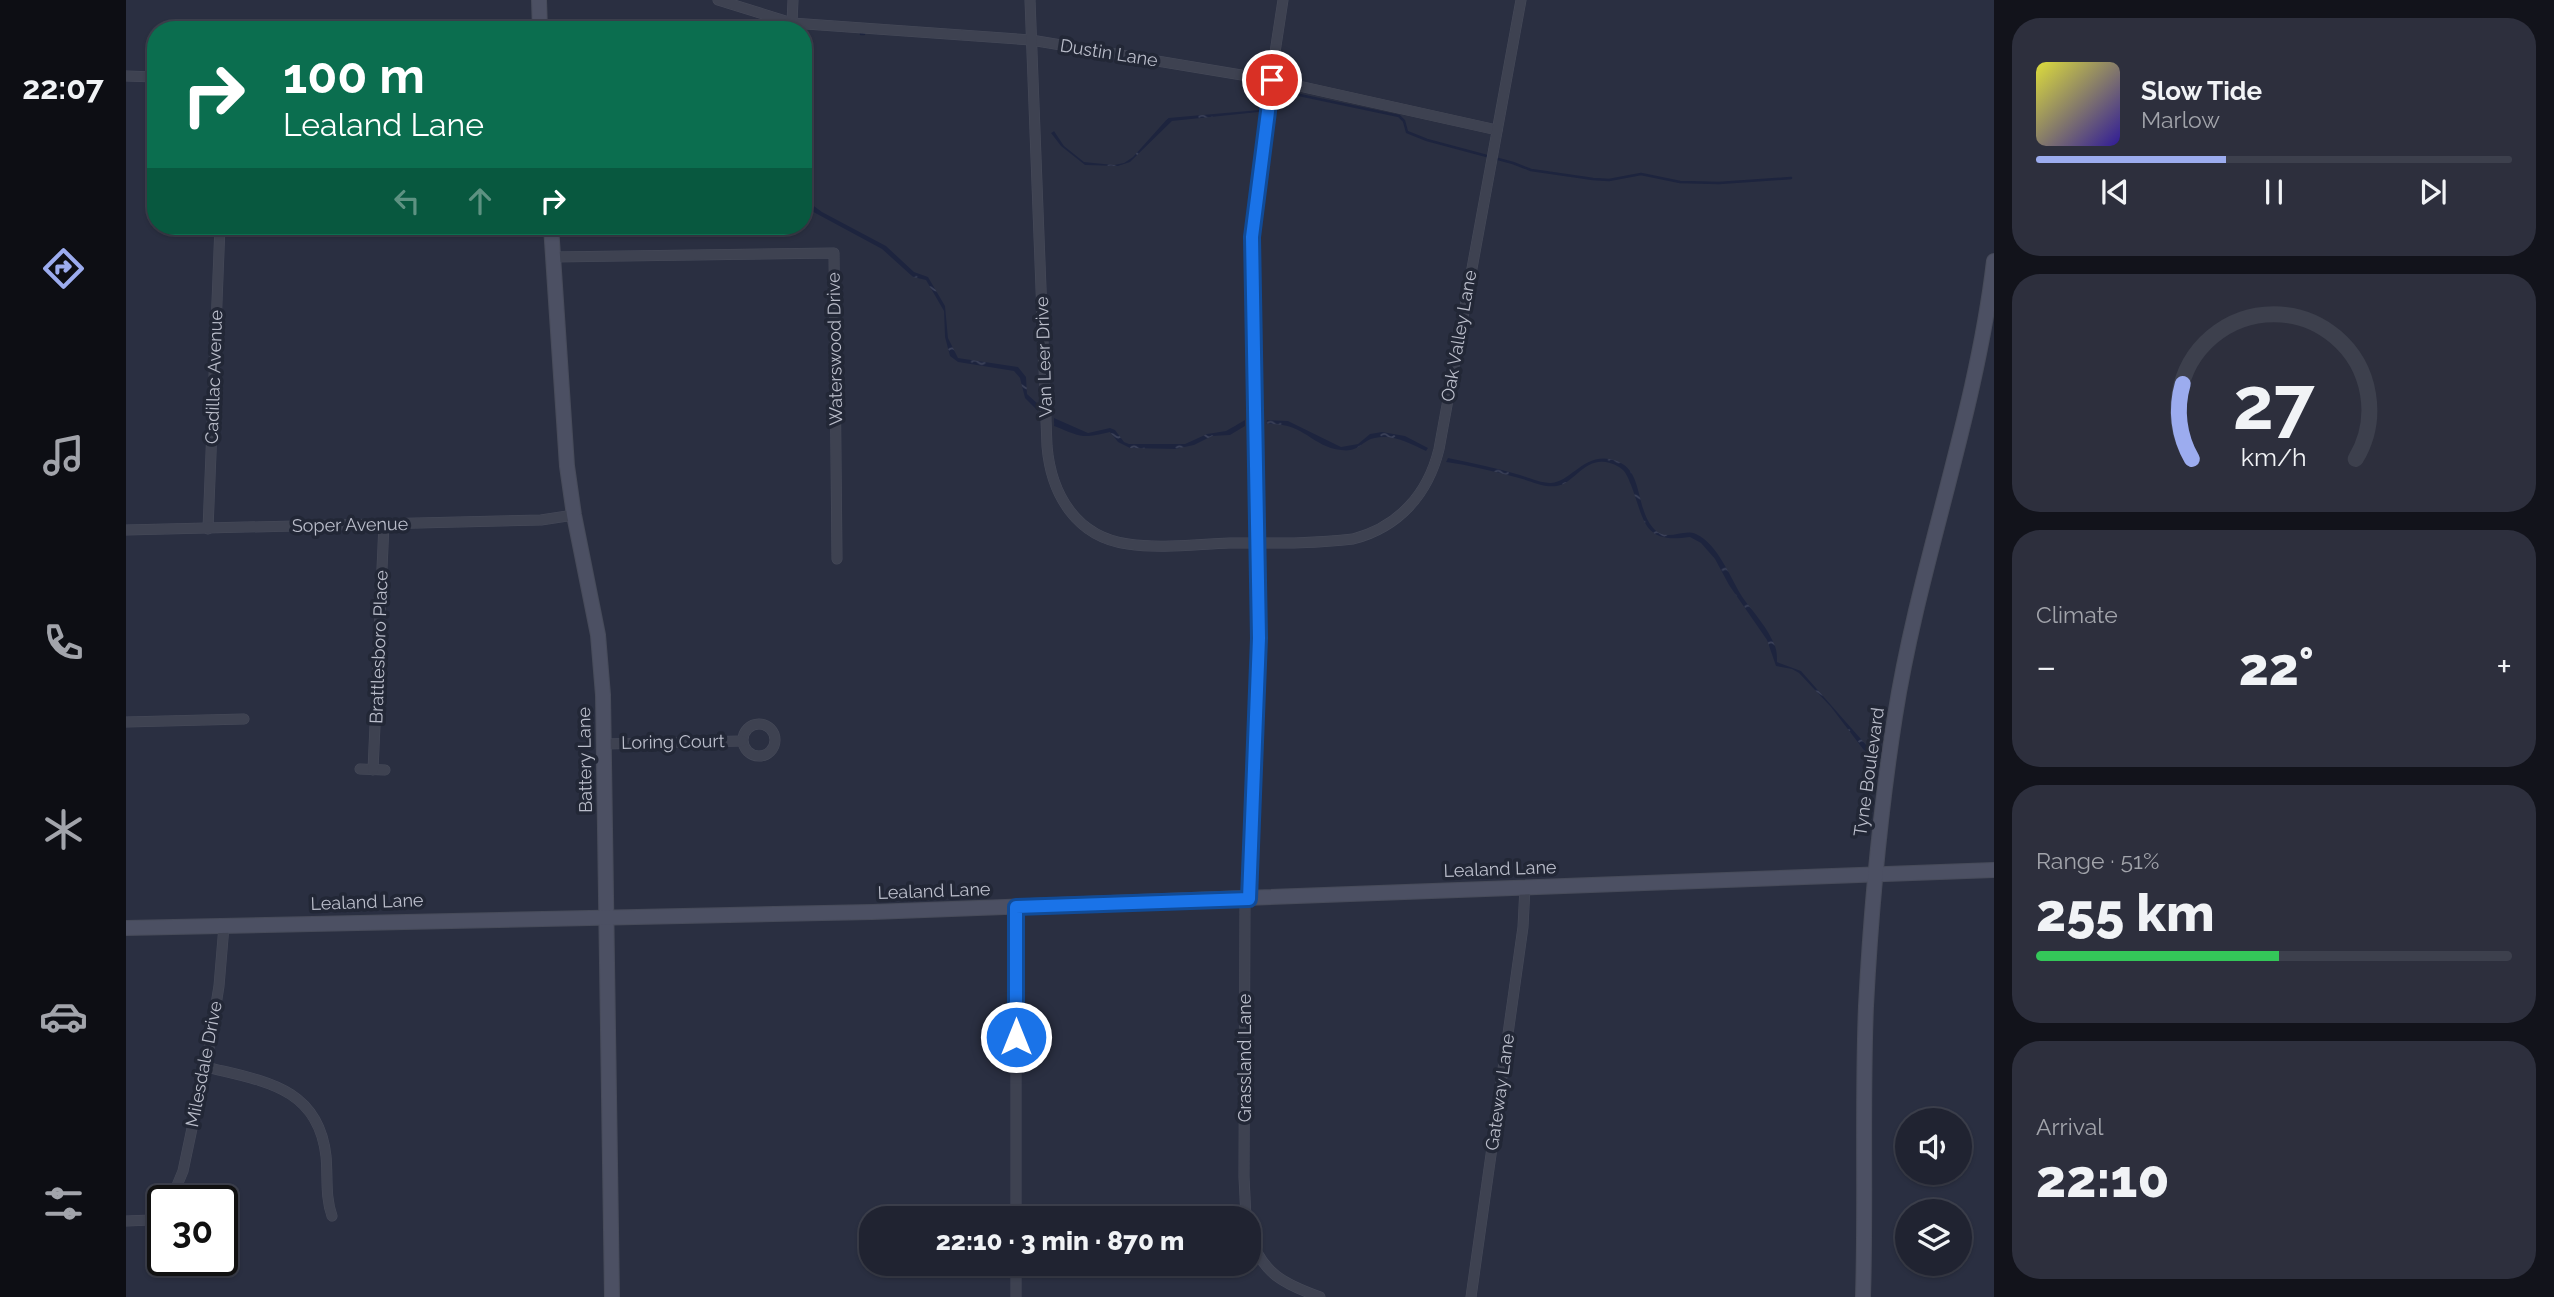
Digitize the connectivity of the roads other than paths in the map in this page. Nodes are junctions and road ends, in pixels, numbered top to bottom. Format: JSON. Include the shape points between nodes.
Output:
{"nodes":[{"id":1,"x":538,"y":0,"type":"edge"},
{"id":2,"x":718,"y":0,"type":"edge"},
{"id":3,"x":793,"y":0,"type":"edge"},
{"id":4,"x":1030,"y":0,"type":"edge"},
{"id":5,"x":1283,"y":0,"type":"edge"},
{"id":6,"x":1521,"y":0,"type":"edge"},
{"id":7,"x":539,"y":21,"type":"edge"},
{"id":8,"x":784,"y":21,"type":"edge"},
{"id":9,"x":792,"y":21,"type":"edge"},
{"id":10,"x":812,"y":24,"type":"edge"},
{"id":11,"x":1031,"y":40,"type":"junction"},
{"id":12,"x":126,"y":76,"type":"edge"},
{"id":13,"x":147,"y":77,"type":"edge"},
{"id":14,"x":1272,"y":80,"type":"junction"},
{"id":15,"x":1497,"y":130,"type":"junction"},
{"id":16,"x":220,"y":235,"type":"edge"},
{"id":17,"x":552,"y":235,"type":"edge"},
{"id":18,"x":553,"y":257,"type":"junction"},
{"id":19,"x":1994,"y":261,"type":"edge"},
{"id":20,"x":574,"y":515,"type":"junction"},
{"id":21,"x":384,"y":524,"type":"junction"},
{"id":22,"x":208,"y":528,"type":"junction"},
{"id":23,"x":126,"y":530,"type":"edge"},
{"id":24,"x":1257,"y":543,"type":"junction"},
{"id":25,"x":837,"y":559,"type":"dead end"},
{"id":26,"x":244,"y":719,"type":"dead end"},
{"id":27,"x":126,"y":722,"type":"edge"},
{"id":28,"x":742,"y":741,"type":"dead end"},
{"id":29,"x":604,"y":744,"type":"junction"},
{"id":30,"x":360,"y":769,"type":"dead end"},
{"id":31,"x":373,"y":770,"type":"junction"},
{"id":32,"x":385,"y":770,"type":"dead end"},
{"id":33,"x":1994,"y":870,"type":"edge"},
{"id":34,"x":1875,"y":875,"type":"junction"},
{"id":35,"x":1525,"y":887,"type":"junction"},
{"id":36,"x":1247,"y":899,"type":"junction"},
{"id":37,"x":1016,"y":907,"type":"junction"},
{"id":38,"x":607,"y":918,"type":"junction"},
{"id":39,"x":224,"y":926,"type":"junction"},
{"id":40,"x":126,"y":928,"type":"edge"},
{"id":41,"x":206,"y":1067,"type":"junction"},
{"id":42,"x":178,"y":1185,"type":"edge"},
{"id":43,"x":1016,"y":1206,"type":"edge"},
{"id":44,"x":1245,"y":1206,"type":"edge"},
{"id":45,"x":332,"y":1216,"type":"dead end"},
{"id":46,"x":147,"y":1220,"type":"edge"},
{"id":47,"x":126,"y":1221,"type":"edge"},
{"id":48,"x":1261,"y":1259,"type":"edge"},
{"id":49,"x":1016,"y":1276,"type":"edge"},
{"id":50,"x":612,"y":1297,"type":"edge"},
{"id":51,"x":1016,"y":1297,"type":"edge"},
{"id":52,"x":1320,"y":1297,"type":"edge"},
{"id":53,"x":1471,"y":1297,"type":"edge"},
{"id":54,"x":1863,"y":1297,"type":"edge"}],
"edges":[{"from":1,"to":7,"type":"street"},
{"from":2,"to":8,"type":"street","name":"Dustin Lane"},
{"from":3,"to":9,"type":"street"},
{"from":4,"to":11,"type":"street","name":"Van Leer Drive"},
{"from":5,"to":14,"type":"street","name":"Grassland Lane"},
{"from":6,"to":15,"type":"street","name":"Oak Valley Lane"},
{"from":10,"to":11,"type":"street","name":"Dustin Lane"},
{"from":11,"to":14,"type":"street","name":"Dustin Lane"},
{"from":11,"to":24,"type":"street","name":"Van Leer Drive","via":[[1048,446],[1054,486],[1066,507],[1083,523],[1120,543]]},
{"from":12,"to":13,"type":"street"},
{"from":14,"to":15,"type":"street","name":"Dustin Lane"},
{"from":14,"to":24,"type":"street","name":"Grassland Lane","via":[[1252,237]]},
{"from":15,"to":24,"type":"street","name":"Oak Valley Lane","via":[[1440,442],[1427,483],[1401,515],[1363,536]]},
{"from":16,"to":22,"type":"street","name":"Cadillac Avenue"},
{"from":17,"to":18,"type":"street","name":"Battery Lane"},
{"from":18,"to":20,"type":"street","name":"Battery Lane","via":[[562,415]]},
{"from":18,"to":25,"type":"street","name":"Waterswood Drive","via":[[834,253]]},
{"from":19,"to":34,"type":"street","name":"Tyne Boulevard","via":[[1973,374],[1901,683]]},
{"from":20,"to":21,"type":"street","name":"Soper Avenue"},
{"from":20,"to":29,"type":"street","name":"Battery Lane","via":[[598,635]]},
{"from":21,"to":22,"type":"street","name":"Soper Avenue"},
{"from":21,"to":31,"type":"street","name":"Brattlesboro Place"},
{"from":22,"to":23,"type":"street","name":"Soper Avenue"},
{"from":24,"to":36,"type":"street","name":"Grassland Lane","via":[[1259,650]]},
{"from":26,"to":27,"type":"street"},
{"from":28,"to":29,"type":"street","name":"Loring Court"},
{"from":29,"to":38,"type":"street","name":"Battery Lane"},
{"from":30,"to":31,"type":"street"},
{"from":31,"to":32,"type":"street"},
{"from":33,"to":34,"type":"street","name":"Lealand Lane"},
{"from":34,"to":35,"type":"street","name":"Lealand Lane"},
{"from":34,"to":54,"type":"street","name":"Tyne Boulevard","via":[[1865,1058]]},
{"from":35,"to":36,"type":"street","name":"Lealand Lane"},
{"from":35,"to":53,"type":"street","name":"Gateway Lane"},
{"from":36,"to":37,"type":"street","name":"Lealand Lane"},
{"from":36,"to":44,"type":"street","name":"Grassland Lane"},
{"from":37,"to":38,"type":"street","name":"Lealand Lane"},
{"from":37,"to":43,"type":"street"},
{"from":38,"to":39,"type":"street","name":"Lealand Lane"},
{"from":38,"to":50,"type":"street","name":"Battery Lane"},
{"from":39,"to":40,"type":"street","name":"Lealand Lane"},
{"from":39,"to":41,"type":"street","name":"Milesdale Drive"},
{"from":41,"to":42,"type":"street","name":"Milesdale Drive"},
{"from":41,"to":45,"type":"street","via":[[281,1088],[310,1109],[324,1147]]},
{"from":46,"to":47,"type":"street"},
{"from":48,"to":52,"type":"street","via":[[1274,1276]]},
{"from":49,"to":51,"type":"street"}]}
